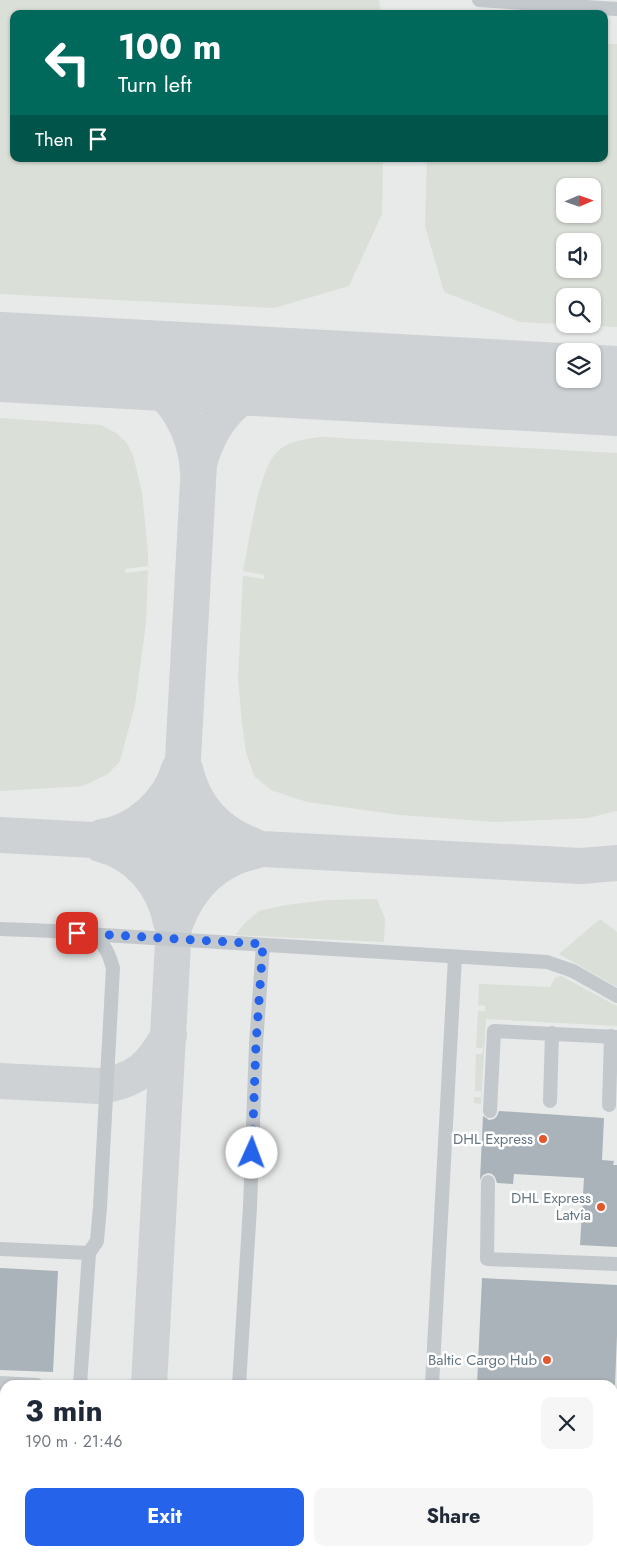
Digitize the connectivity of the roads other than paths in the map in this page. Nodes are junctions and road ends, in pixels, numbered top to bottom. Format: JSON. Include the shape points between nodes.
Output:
{"nodes":[{"id":1,"x":480,"y":0,"type":"edge"},
{"id":2,"x":617,"y":9,"type":"edge"},
{"id":3,"x":0,"y":928,"type":"edge"},
{"id":4,"x":77,"y":933,"type":"junction"},
{"id":5,"x":263,"y":944,"type":"junction"},
{"id":6,"x":455,"y":957,"type":"junction"},
{"id":7,"x":617,"y":996,"type":"edge"},
{"id":8,"x":552,"y":1033,"type":"junction"},
{"id":9,"x":614,"y":1037,"type":"edge"},
{"id":10,"x":550,"y":1101,"type":"dead end"},
{"id":11,"x":609,"y":1106,"type":"dead end"},
{"id":12,"x":490,"y":1111,"type":"dead end"},
{"id":13,"x":488,"y":1182,"type":"dead end"},
{"id":14,"x":0,"y":1249,"type":"edge"},
{"id":15,"x":89,"y":1253,"type":"junction"},
{"id":16,"x":617,"y":1264,"type":"edge"},
{"id":17,"x":80,"y":1380,"type":"edge"},
{"id":18,"x":239,"y":1380,"type":"edge"},
{"id":19,"x":432,"y":1380,"type":"edge"}],
"edges":[{"from":1,"to":2,"type":"lane"},
{"from":3,"to":4,"type":"lane"},
{"from":4,"to":5,"type":"lane"},
{"from":4,"to":15,"type":"lane","via":[[98,941],[108,953],[113,968],[97,1240]]},
{"from":5,"to":6,"type":"lane"},
{"from":5,"to":18,"type":"lane"},
{"from":6,"to":7,"type":"lane","via":[[547,962],[573,971]]},
{"from":6,"to":19,"type":"lane"},
{"from":8,"to":9,"type":"lane"},
{"from":8,"to":10,"type":"lane"},
{"from":8,"to":12,"type":"lane","via":[[494,1031]]},
{"from":9,"to":11,"type":"lane"},
{"from":13,"to":16,"type":"lane","via":[[487,1259]]},
{"from":14,"to":15,"type":"lane"},
{"from":15,"to":17,"type":"lane"}]}
